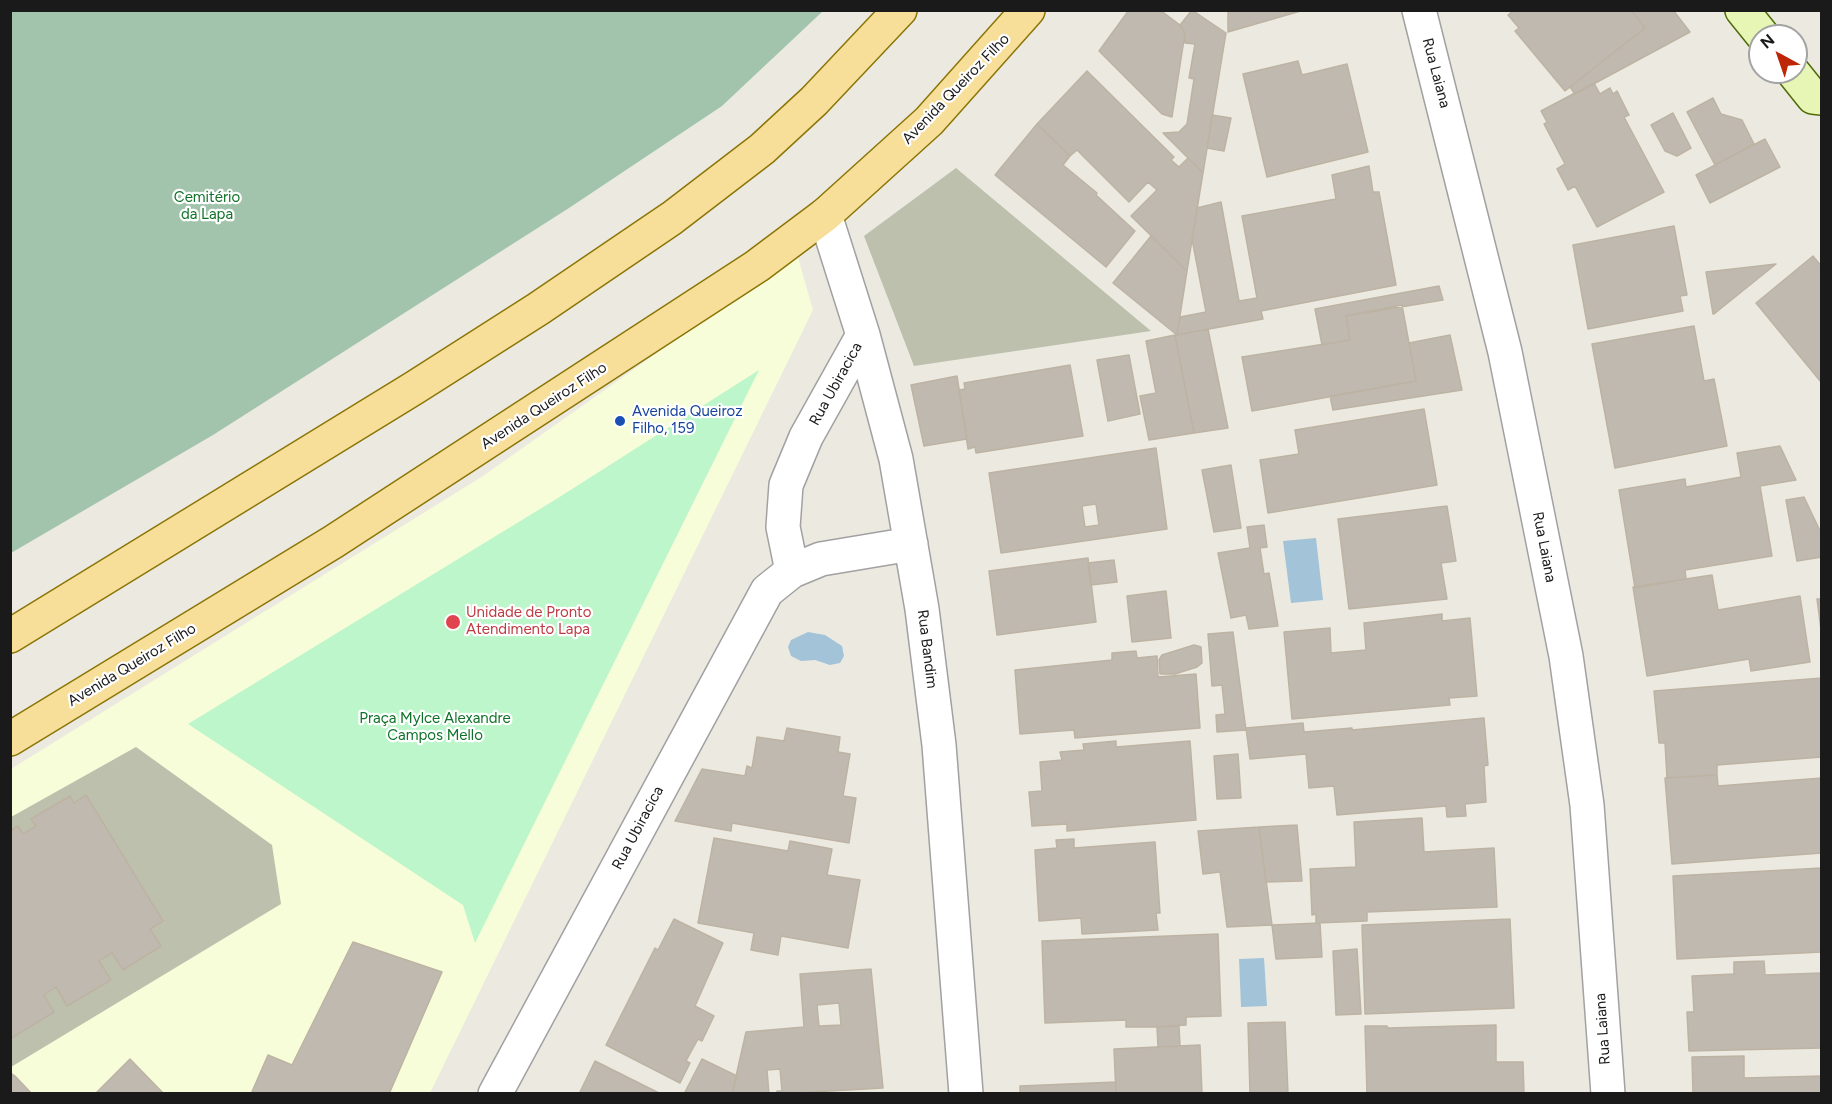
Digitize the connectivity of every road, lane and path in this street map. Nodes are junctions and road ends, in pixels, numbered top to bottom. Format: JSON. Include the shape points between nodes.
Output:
{"nodes":[{"id":1,"x":900,"y":10,"type":"edge"},
{"id":2,"x":1028,"y":10,"type":"edge"},
{"id":3,"x":1419,"y":10,"type":"edge"},
{"id":4,"x":1742,"y":10,"type":"edge"},
{"id":5,"x":1753,"y":24,"type":"edge"},
{"id":6,"x":1805,"y":84,"type":"edge"},
{"id":7,"x":1817,"y":97,"type":"edge"},
{"id":8,"x":825,"y":215,"type":"junction"},
{"id":9,"x":863,"y":335,"type":"junction"},
{"id":10,"x":911,"y":543,"type":"junction"},
{"id":11,"x":792,"y":571,"type":"junction"},
{"id":12,"x":10,"y":636,"type":"edge"},
{"id":13,"x":10,"y":740,"type":"edge"},
{"id":14,"x":495,"y":1094,"type":"edge"},
{"id":15,"x":966,"y":1094,"type":"edge"},
{"id":16,"x":1608,"y":1094,"type":"edge"}],
"edges":[{"from":1,"to":12,"type":"main road","via":[[814,101],[762,149],[672,218],[414,388]]},
{"from":2,"to":8,"type":"main road","name":"Avenida Queiroz Filho","via":[[929,121]]},
{"from":3,"to":16,"type":"street","name":"Rua Laiana","via":[[1505,352],[1566,656],[1587,805]]},
{"from":4,"to":5,"type":"main road"},
{"from":6,"to":7,"type":"main road"},
{"from":8,"to":9,"type":"street","name":"Rua Bandim"},
{"from":8,"to":13,"type":"main road","name":"Avenida Queiroz Filho","via":[[641,344],[363,523]]},
{"from":9,"to":10,"type":"street","name":"Rua Bandim","via":[[896,459]]},
{"from":9,"to":11,"type":"street","name":"Rua Ubiracica","via":[[806,437],[786,485],[783,527]]},
{"from":10,"to":11,"type":"street","name":"Rua Ubiracica","via":[[820,559]]},
{"from":10,"to":15,"type":"street","name":"Rua Bandim","via":[[939,745]]},
{"from":11,"to":14,"type":"street","name":"Rua Ubiracica","via":[[767,591],[745,628]]}]}
